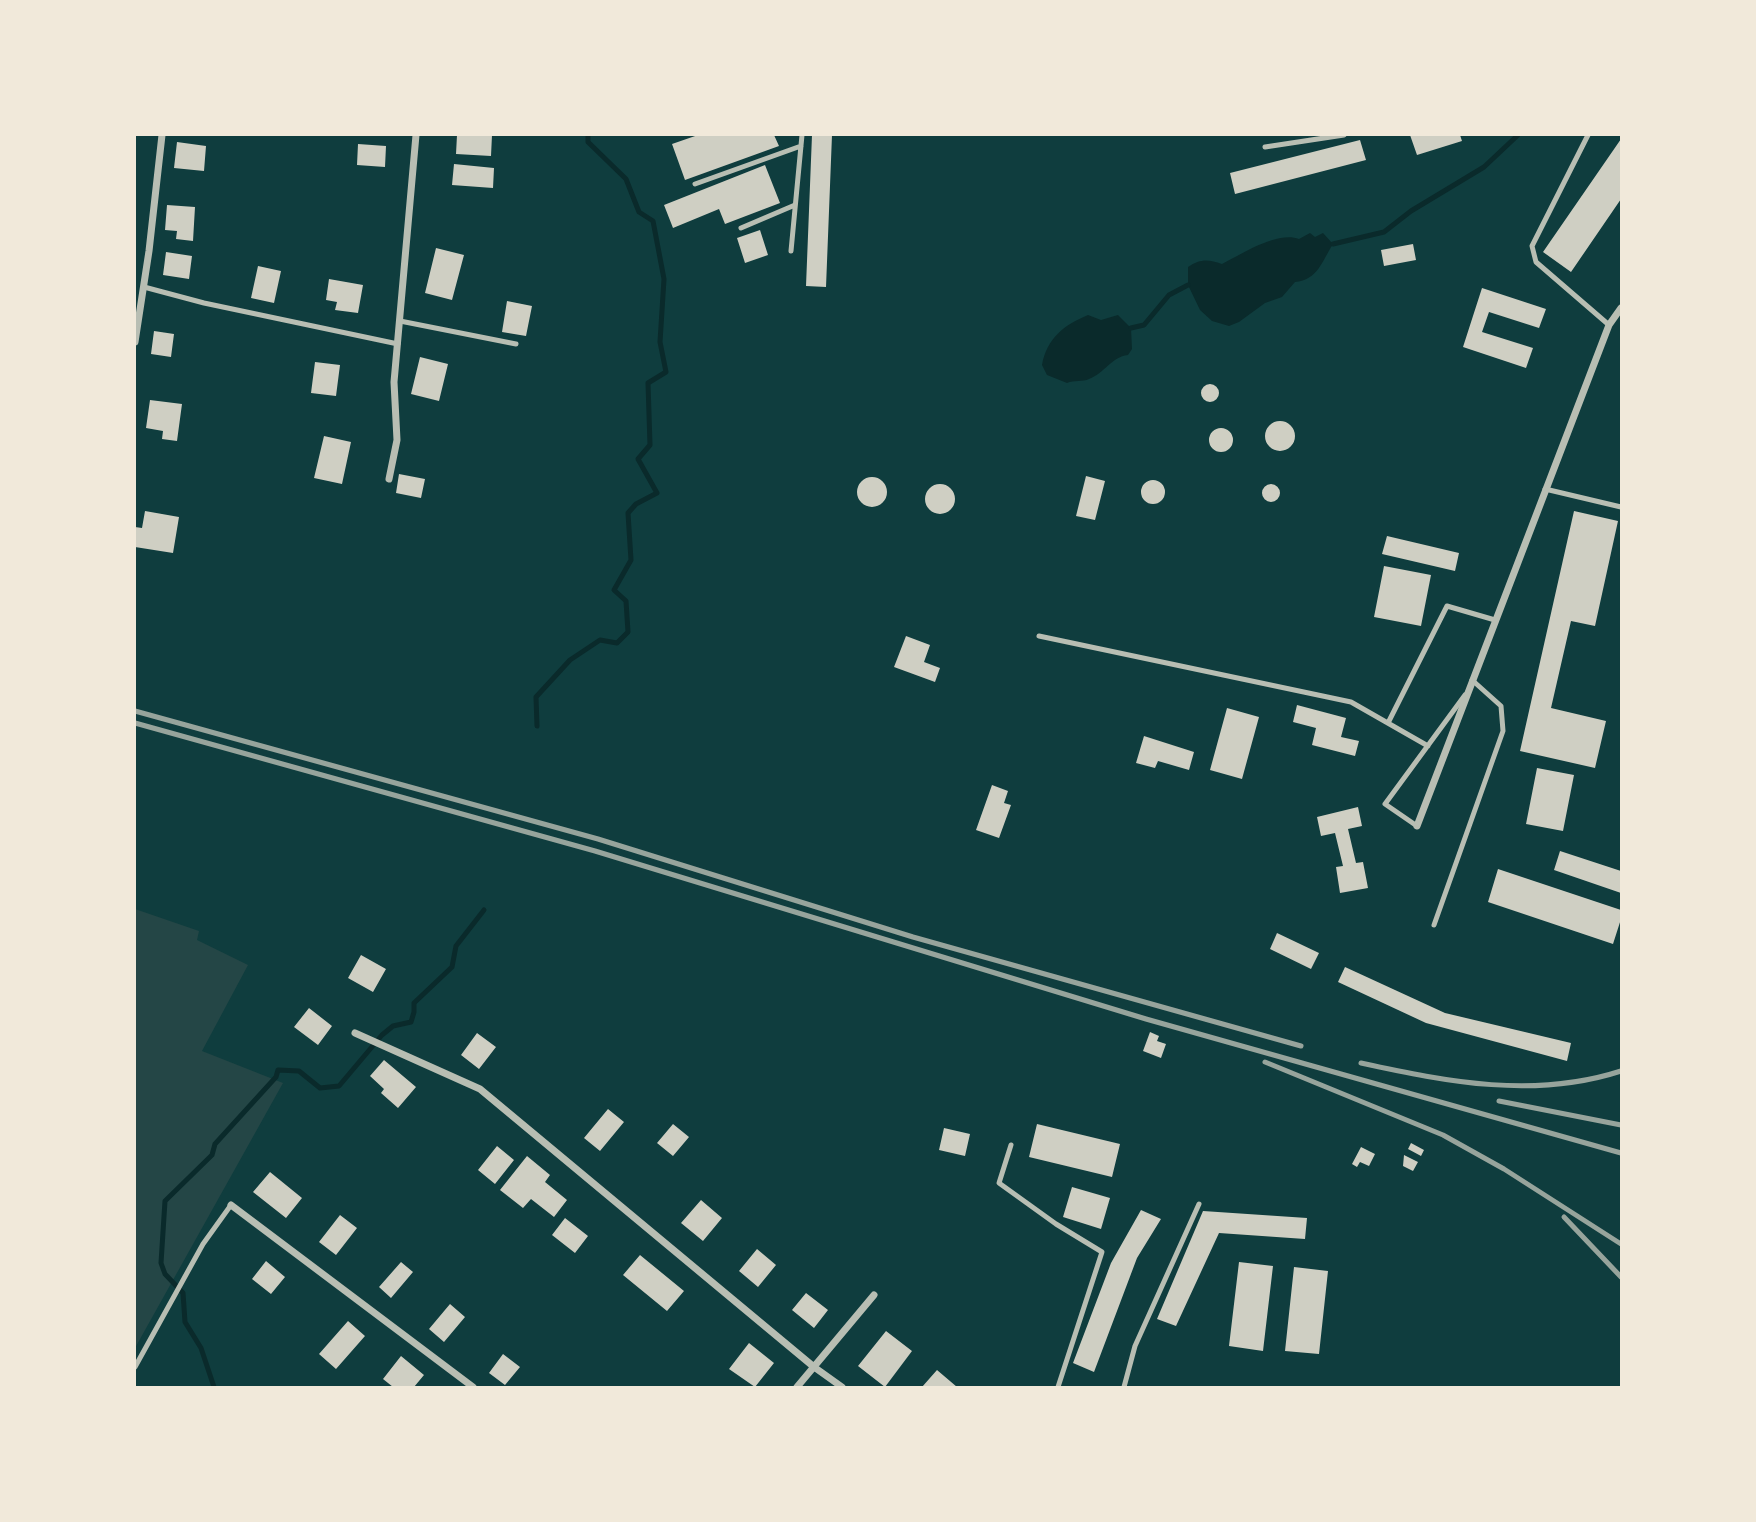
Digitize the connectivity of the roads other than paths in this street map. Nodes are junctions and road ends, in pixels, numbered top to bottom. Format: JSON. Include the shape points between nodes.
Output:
{"nodes":[{"id":1,"x":162,"y":135,"type":"edge"},
{"id":2,"x":416,"y":135,"type":"edge"},
{"id":3,"x":802,"y":135,"type":"edge"},
{"id":4,"x":1344,"y":135,"type":"edge"},
{"id":5,"x":1588,"y":135,"type":"edge"},
{"id":6,"x":801,"y":146,"type":"junction"},
{"id":7,"x":1265,"y":148,"type":"dead end"},
{"id":8,"x":695,"y":184,"type":"dead end"},
{"id":9,"x":795,"y":205,"type":"junction"},
{"id":10,"x":741,"y":228,"type":"dead end"},
{"id":11,"x":791,"y":251,"type":"dead end"},
{"id":12,"x":144,"y":287,"type":"junction"},
{"id":13,"x":1621,"y":308,"type":"edge"},
{"id":14,"x":400,"y":321,"type":"junction"},
{"id":15,"x":1609,"y":325,"type":"junction"},
{"id":16,"x":135,"y":342,"type":"edge"},
{"id":17,"x":397,"y":344,"type":"junction"},
{"id":18,"x":516,"y":344,"type":"dead end"},
{"id":19,"x":389,"y":479,"type":"dead end"},
{"id":20,"x":1545,"y":489,"type":"junction"},
{"id":21,"x":1621,"y":507,"type":"edge"},
{"id":22,"x":1495,"y":620,"type":"junction"},
{"id":23,"x":1039,"y":636,"type":"dead end"},
{"id":24,"x":1472,"y":680,"type":"junction"},
{"id":25,"x":1469,"y":689,"type":"junction"},
{"id":26,"x":1388,"y":723,"type":"junction"},
{"id":27,"x":1428,"y":746,"type":"junction"},
{"id":28,"x":1417,"y":826,"type":"joint"},
{"id":29,"x":1434,"y":925,"type":"dead end"},
{"id":30,"x":355,"y":1032,"type":"dead end"},
{"id":31,"x":1011,"y":1145,"type":"dead end"},
{"id":32,"x":1199,"y":1204,"type":"dead end"},
{"id":33,"x":231,"y":1205,"type":"joint"},
{"id":34,"x":874,"y":1295,"type":"dead end"},
{"id":35,"x":135,"y":1367,"type":"edge"},
{"id":36,"x":814,"y":1367,"type":"junction"},
{"id":37,"x":472,"y":1387,"type":"edge"},
{"id":38,"x":797,"y":1387,"type":"edge"},
{"id":39,"x":842,"y":1387,"type":"edge"},
{"id":40,"x":1058,"y":1387,"type":"edge"},
{"id":41,"x":1124,"y":1387,"type":"edge"}],
"edges":[{"from":1,"to":12,"type":"street"},
{"from":2,"to":14,"type":"street"},
{"from":3,"to":6,"type":"lane"},
{"from":4,"to":7,"type":"lane"},
{"from":5,"to":15,"type":"lane","via":[[1532,246],[1536,262]]},
{"from":6,"to":8,"type":"lane"},
{"from":6,"to":9,"type":"lane"},
{"from":9,"to":10,"type":"lane"},
{"from":9,"to":11,"type":"lane"},
{"from":12,"to":16,"type":"street"},
{"from":12,"to":17,"type":"lane"},
{"from":13,"to":15,"type":"street"},
{"from":14,"to":17,"type":"street"},
{"from":14,"to":18,"type":"lane"},
{"from":15,"to":20,"type":"street"},
{"from":17,"to":19,"type":"street","via":[[397,440]]},
{"from":20,"to":21,"type":"lane"},
{"from":20,"to":22,"type":"street"},
{"from":22,"to":24,"type":"street"},
{"from":22,"to":26,"type":"lane","via":[[1447,606]]},
{"from":23,"to":26,"type":"lane","via":[[1351,702]]},
{"from":24,"to":25,"type":"street"},
{"from":24,"to":29,"type":"lane","via":[[1501,706],[1503,731]]},
{"from":25,"to":27,"type":"lane"},
{"from":25,"to":28,"type":"street"},
{"from":26,"to":27,"type":"lane"},
{"from":27,"to":28,"type":"lane","via":[[1385,804]]},
{"from":30,"to":36,"type":"street","via":[[480,1089]]},
{"from":31,"to":40,"type":"lane","via":[[999,1183],[1102,1252]]},
{"from":32,"to":41,"type":"lane","via":[[1135,1346]]},
{"from":33,"to":35,"type":"lane","via":[[203,1244]]},
{"from":33,"to":37,"type":"street"},
{"from":34,"to":36,"type":"street"},
{"from":36,"to":38,"type":"street"},
{"from":36,"to":39,"type":"street"}]}
